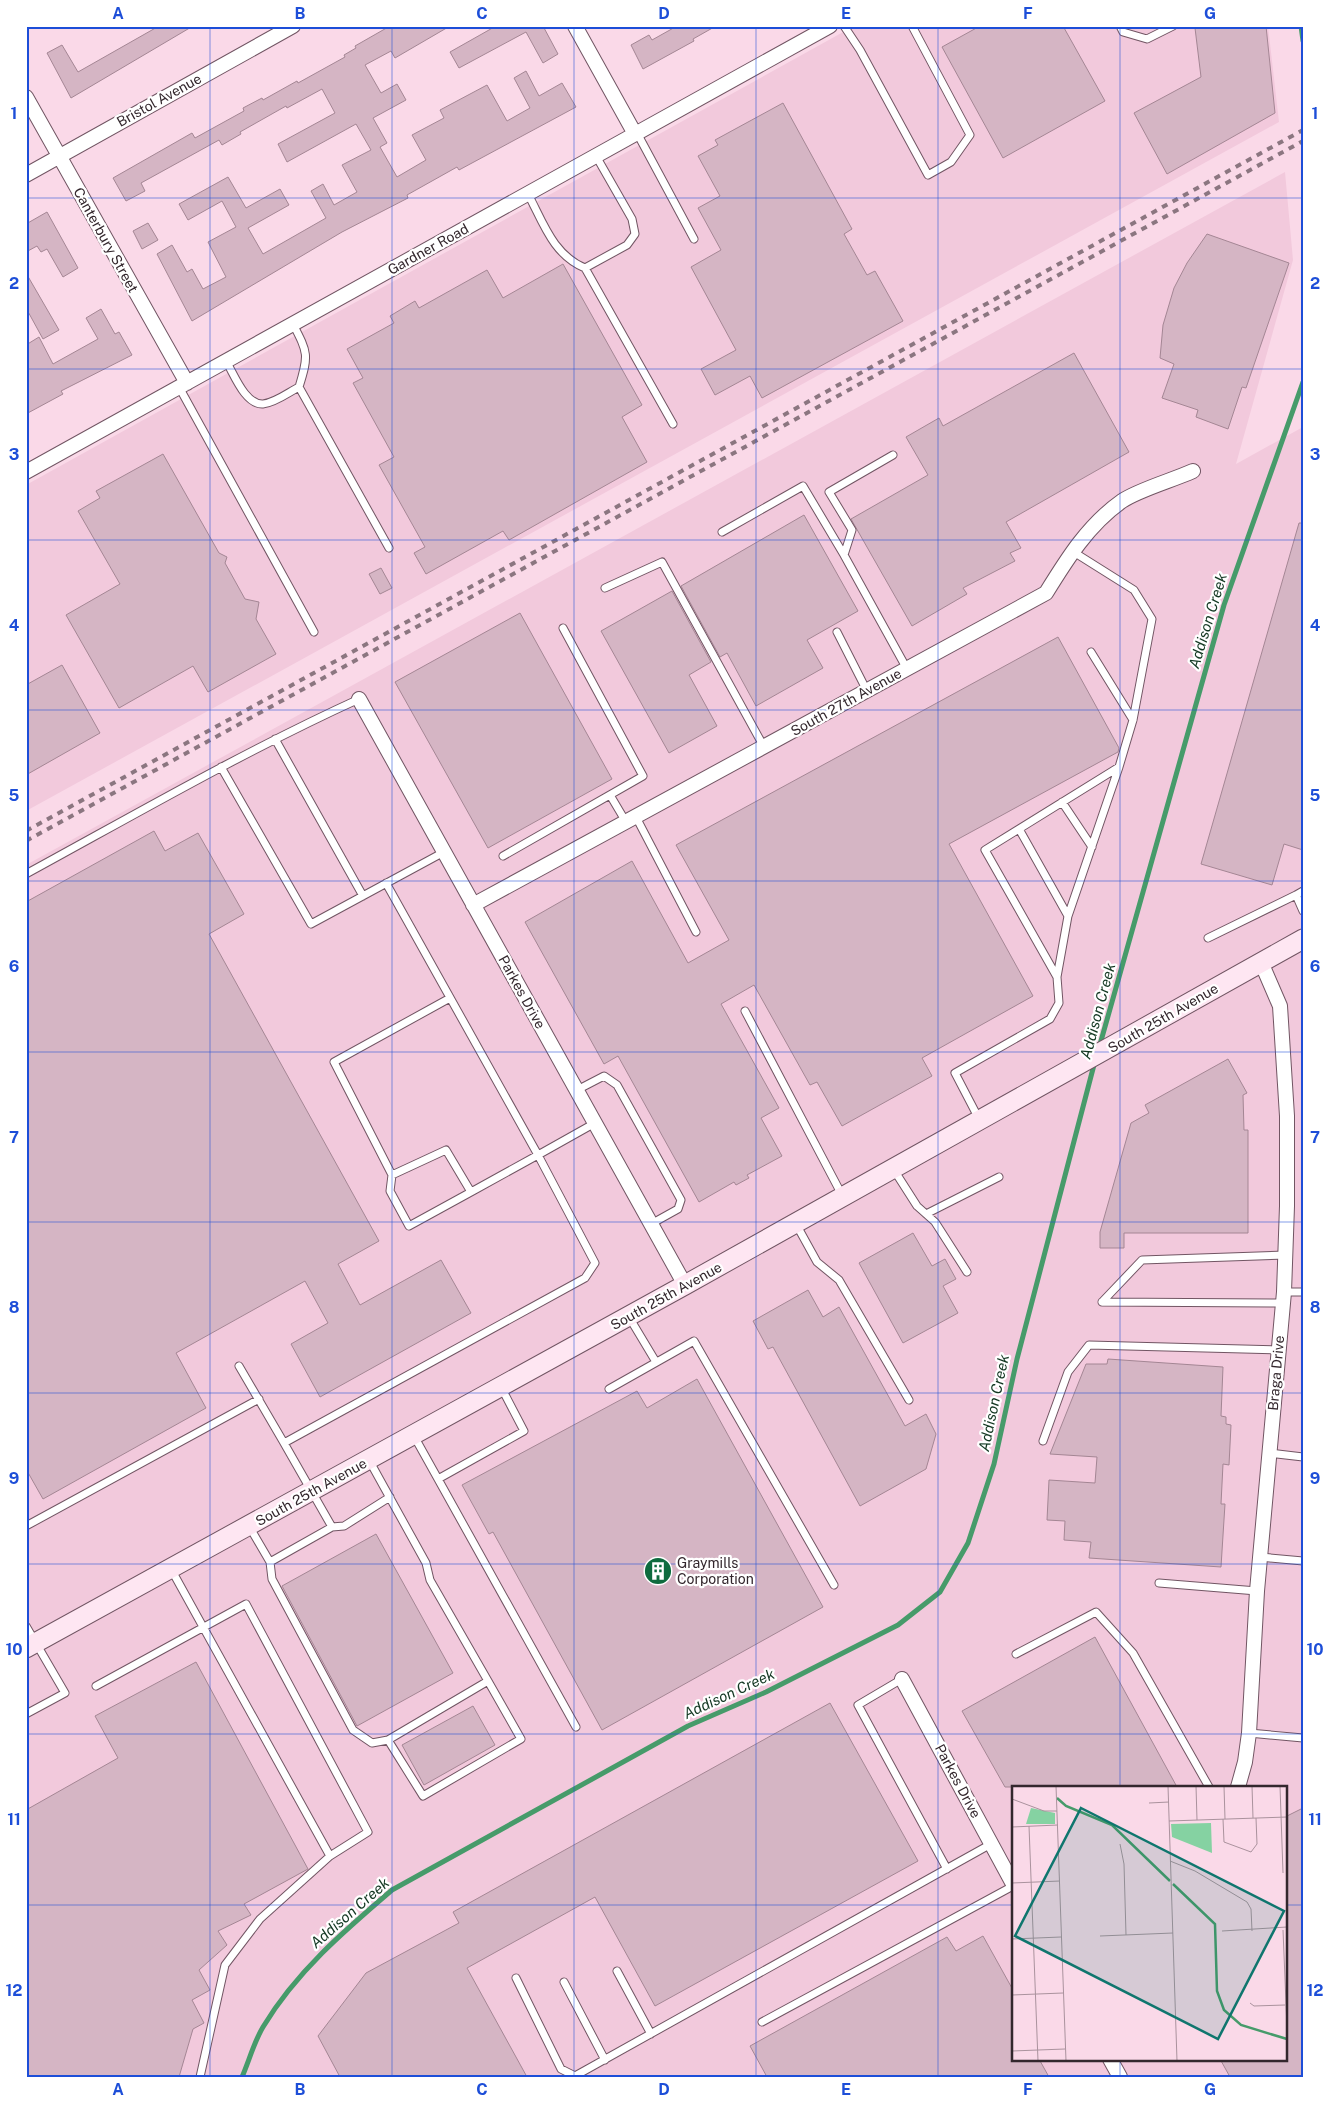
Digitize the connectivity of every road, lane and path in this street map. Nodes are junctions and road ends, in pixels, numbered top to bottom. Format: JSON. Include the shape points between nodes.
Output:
{"nodes":[{"id":1,"x":293,"y":26,"type":"edge"},
{"id":2,"x":575,"y":26,"type":"edge"},
{"id":3,"x":830,"y":26,"type":"edge"},
{"id":4,"x":844,"y":26,"type":"edge"},
{"id":5,"x":912,"y":26,"type":"edge"},
{"id":6,"x":1120,"y":26,"type":"edge"},
{"id":7,"x":1172,"y":26,"type":"edge"},
{"id":8,"x":26,"y":98,"type":"edge"},
{"id":9,"x":636,"y":134,"type":"junction"},
{"id":10,"x":59,"y":156,"type":"junction"},
{"id":11,"x":596,"y":156,"type":"junction"},
{"id":12,"x":26,"y":174,"type":"edge"},
{"id":13,"x":528,"y":194,"type":"junction"},
{"id":14,"x":694,"y":238,"type":"dead end"},
{"id":15,"x":585,"y":268,"type":"junction"},
{"id":16,"x":293,"y":324,"type":"junction"},
{"id":17,"x":226,"y":361,"type":"junction"},
{"id":18,"x":183,"y":385,"type":"junction"},
{"id":19,"x":299,"y":387,"type":"junction"},
{"id":20,"x":673,"y":424,"type":"dead end"},
{"id":21,"x":893,"y":455,"type":"dead end"},
{"id":22,"x":26,"y":472,"type":"edge"},
{"id":23,"x":1193,"y":472,"type":"dead end"},
{"id":24,"x":722,"y":532,"type":"dead end"},
{"id":25,"x":389,"y":548,"type":"dead end"},
{"id":26,"x":1072,"y":550,"type":"junction"},
{"id":27,"x":844,"y":554,"type":"junction"},
{"id":28,"x":605,"y":588,"type":"dead end"},
{"id":29,"x":563,"y":628,"type":"dead end"},
{"id":30,"x":314,"y":632,"type":"dead end"},
{"id":31,"x":837,"y":632,"type":"dead end"},
{"id":32,"x":1091,"y":652,"type":"dead end"},
{"id":33,"x":907,"y":669,"type":"junction"},
{"id":34,"x":867,"y":691,"type":"junction"},
{"id":35,"x":358,"y":699,"type":"joint"},
{"id":36,"x":1133,"y":720,"type":"junction"},
{"id":37,"x":275,"y":739,"type":"junction"},
{"id":38,"x":764,"y":747,"type":"junction"},
{"id":39,"x":221,"y":767,"type":"junction"},
{"id":40,"x":1119,"y":767,"type":"junction"},
{"id":41,"x":610,"y":795,"type":"junction"},
{"id":42,"x":1062,"y":802,"type":"junction"},
{"id":43,"x":631,"y":819,"type":"junction"},
{"id":44,"x":1019,"y":829,"type":"junction"},
{"id":45,"x":1092,"y":847,"type":"junction"},
{"id":46,"x":444,"y":852,"type":"junction"},
{"id":47,"x":503,"y":856,"type":"dead end"},
{"id":48,"x":26,"y":874,"type":"edge"},
{"id":49,"x":386,"y":883,"type":"junction"},
{"id":50,"x":1303,"y":891,"type":"edge"},
{"id":51,"x":1296,"y":895,"type":"junction"},
{"id":52,"x":363,"y":896,"type":"junction"},
{"id":53,"x":474,"y":905,"type":"junction"},
{"id":54,"x":1303,"y":912,"type":"edge"},
{"id":55,"x":1068,"y":916,"type":"junction"},
{"id":56,"x":696,"y":932,"type":"dead end"},
{"id":57,"x":1208,"y":938,"type":"dead end"},
{"id":58,"x":1303,"y":939,"type":"edge"},
{"id":59,"x":1261,"y":962,"type":"junction"},
{"id":60,"x":1057,"y":977,"type":"junction"},
{"id":61,"x":450,"y":998,"type":"junction"},
{"id":62,"x":745,"y":1011,"type":"dead end"},
{"id":63,"x":577,"y":1090,"type":"junction"},
{"id":64,"x":980,"y":1121,"type":"junction"},
{"id":65,"x":595,"y":1123,"type":"junction"},
{"id":66,"x":538,"y":1155,"type":"junction"},
{"id":67,"x":894,"y":1169,"type":"junction"},
{"id":68,"x":392,"y":1175,"type":"junction"},
{"id":69,"x":999,"y":1177,"type":"dead end"},
{"id":70,"x":471,"y":1192,"type":"junction"},
{"id":71,"x":844,"y":1197,"type":"junction"},
{"id":72,"x":926,"y":1214,"type":"junction"},
{"id":73,"x":651,"y":1224,"type":"junction"},
{"id":74,"x":796,"y":1224,"type":"junction"},
{"id":75,"x":1286,"y":1255,"type":"junction"},
{"id":76,"x":967,"y":1272,"type":"dead end"},
{"id":77,"x":686,"y":1285,"type":"junction"},
{"id":78,"x":1303,"y":1292,"type":"edge"},
{"id":79,"x":1283,"y":1298,"type":"junction"},
{"id":80,"x":629,"y":1316,"type":"junction"},
{"id":81,"x":1278,"y":1350,"type":"junction"},
{"id":82,"x":656,"y":1362,"type":"junction"},
{"id":83,"x":239,"y":1366,"type":"dead end"},
{"id":84,"x":501,"y":1387,"type":"junction"},
{"id":85,"x":609,"y":1389,"type":"dead end"},
{"id":86,"x":259,"y":1399,"type":"junction"},
{"id":87,"x":909,"y":1400,"type":"dead end"},
{"id":88,"x":413,"y":1435,"type":"junction"},
{"id":89,"x":1044,"y":1441,"type":"dead end"},
{"id":90,"x":284,"y":1443,"type":"junction"},
{"id":91,"x":1269,"y":1453,"type":"junction"},
{"id":92,"x":1303,"y":1456,"type":"edge"},
{"id":93,"x":369,"y":1460,"type":"junction"},
{"id":94,"x":438,"y":1479,"type":"junction"},
{"id":95,"x":311,"y":1492,"type":"junction"},
{"id":96,"x":390,"y":1497,"type":"junction"},
{"id":97,"x":26,"y":1526,"type":"edge"},
{"id":98,"x":249,"y":1526,"type":"junction"},
{"id":99,"x":332,"y":1527,"type":"junction"},
{"id":100,"x":1260,"y":1557,"type":"junction"},
{"id":101,"x":1303,"y":1561,"type":"edge"},
{"id":102,"x":270,"y":1562,"type":"junction"},
{"id":103,"x":171,"y":1569,"type":"junction"},
{"id":104,"x":1159,"y":1583,"type":"dead end"},
{"id":105,"x":834,"y":1585,"type":"dead end"},
{"id":106,"x":1258,"y":1591,"type":"junction"},
{"id":107,"x":26,"y":1626,"type":"edge"},
{"id":108,"x":202,"y":1626,"type":"junction"},
{"id":109,"x":31,"y":1646,"type":"edge"},
{"id":110,"x":1016,"y":1654,"type":"dead end"},
{"id":111,"x":902,"y":1679,"type":"joint"},
{"id":112,"x":488,"y":1681,"type":"junction"},
{"id":113,"x":96,"y":1686,"type":"dead end"},
{"id":114,"x":26,"y":1714,"type":"edge"},
{"id":115,"x":576,"y":1727,"type":"dead end"},
{"id":116,"x":1248,"y":1733,"type":"junction"},
{"id":117,"x":1303,"y":1738,"type":"edge"},
{"id":118,"x":388,"y":1740,"type":"junction"},
{"id":119,"x":1207,"y":1786,"type":"edge"},
{"id":120,"x":1238,"y":1786,"type":"edge"},
{"id":121,"x":992,"y":1844,"type":"junction"},
{"id":122,"x":330,"y":1856,"type":"junction"},
{"id":123,"x":947,"y":1869,"type":"junction"},
{"id":124,"x":1012,"y":1883,"type":"edge"},
{"id":125,"x":1012,"y":1886,"type":"edge"},
{"id":126,"x":617,"y":1971,"type":"dead end"},
{"id":127,"x":516,"y":1978,"type":"dead end"},
{"id":128,"x":564,"y":1982,"type":"dead end"},
{"id":129,"x":762,"y":2022,"type":"dead end"},
{"id":130,"x":651,"y":2034,"type":"junction"},
{"id":131,"x":605,"y":2060,"type":"junction"},
{"id":132,"x":1111,"y":2060,"type":"edge"},
{"id":133,"x":200,"y":2077,"type":"edge"},
{"id":134,"x":1120,"y":2077,"type":"edge"}],
"edges":[{"from":1,"to":10,"type":"street","name":"Bristol Avenue"},
{"from":2,"to":9,"type":"street"},
{"from":3,"to":9,"type":"street","name":"Gardner Road"},
{"from":4,"to":5,"type":"lane","via":[[928,175],[950,162],[970,135]]},
{"from":6,"to":7,"type":"lane","via":[[1123,32],[1147,39]]},
{"from":8,"to":10,"type":"street","name":"Canterbury Street"},
{"from":9,"to":11,"type":"street","name":"Gardner Road"},
{"from":9,"to":14,"type":"lane"},
{"from":10,"to":12,"type":"street","name":"Bristol Avenue"},
{"from":10,"to":18,"type":"street","name":"Canterbury Street"},
{"from":11,"to":13,"type":"street","name":"Gardner Road"},
{"from":11,"to":15,"type":"lane","via":[[632,220],[635,234],[626,245]]},
{"from":13,"to":15,"type":"lane","via":[[557,249]]},
{"from":13,"to":16,"type":"street","name":"Gardner Road"},
{"from":15,"to":20,"type":"lane"},
{"from":16,"to":17,"type":"street","name":"Gardner Road"},
{"from":16,"to":19,"type":"lane","via":[[306,350],[307,360]]},
{"from":17,"to":18,"type":"street","name":"Gardner Road"},
{"from":17,"to":19,"type":"lane","via":[[253,401],[263,404]]},
{"from":18,"to":22,"type":"street","name":"Gardner Road"},
{"from":18,"to":30,"type":"lane"},
{"from":19,"to":25,"type":"lane"},
{"from":21,"to":27,"type":"lane","via":[[829,492],[852,530]]},
{"from":23,"to":26,"type":"street","name":"South 27th Avenue","via":[[1123,500]]},
{"from":24,"to":27,"type":"lane","via":[[803,486]]},
{"from":26,"to":33,"type":"street","name":"South 27th Avenue","via":[[1046,593]]},
{"from":26,"to":36,"type":"lane","via":[[1134,590],[1152,620]]},
{"from":27,"to":33,"type":"lane"},
{"from":28,"to":38,"type":"lane","via":[[662,562]]},
{"from":29,"to":41,"type":"lane","via":[[643,776]]},
{"from":31,"to":34,"type":"lane"},
{"from":32,"to":36,"type":"lane"},
{"from":33,"to":34,"type":"street","name":"South 27th Avenue"},
{"from":34,"to":38,"type":"street","name":"South 27th Avenue"},
{"from":35,"to":37,"type":"lane"},
{"from":35,"to":46,"type":"street","name":"Parkes Drive"},
{"from":36,"to":40,"type":"lane"},
{"from":37,"to":39,"type":"lane"},
{"from":37,"to":52,"type":"lane"},
{"from":38,"to":43,"type":"street","name":"South 27th Avenue"},
{"from":39,"to":48,"type":"lane"},
{"from":39,"to":52,"type":"lane","via":[[311,924]]},
{"from":40,"to":42,"type":"lane"},
{"from":40,"to":45,"type":"lane"},
{"from":41,"to":43,"type":"lane"},
{"from":41,"to":47,"type":"lane"},
{"from":42,"to":44,"type":"lane"},
{"from":42,"to":45,"type":"lane"},
{"from":43,"to":53,"type":"street","name":"South 27th Avenue"},
{"from":43,"to":56,"type":"lane"},
{"from":44,"to":55,"type":"lane"},
{"from":44,"to":60,"type":"lane","via":[[985,850]]},
{"from":45,"to":55,"type":"lane"},
{"from":46,"to":49,"type":"lane"},
{"from":46,"to":53,"type":"street","name":"Parkes Drive"},
{"from":49,"to":52,"type":"lane"},
{"from":49,"to":61,"type":"lane"},
{"from":50,"to":51,"type":"lane"},
{"from":51,"to":54,"type":"lane"},
{"from":51,"to":57,"type":"lane"},
{"from":53,"to":63,"type":"street","name":"Parkes Drive"},
{"from":55,"to":60,"type":"lane"},
{"from":58,"to":59,"type":"main road","name":"South 25th Avenue"},
{"from":59,"to":64,"type":"main road","name":"South 25th Avenue"},
{"from":59,"to":75,"type":"street","name":"Braga Drive","via":[[1280,1006],[1284,1044],[1288,1162]]},
{"from":60,"to":64,"type":"lane","via":[[1059,1003],[1050,1018],[955,1073]]},
{"from":61,"to":66,"type":"lane"},
{"from":61,"to":68,"type":"lane","via":[[334,1062]]},
{"from":62,"to":71,"type":"lane"},
{"from":63,"to":65,"type":"street","name":"Parkes Drive"},
{"from":63,"to":73,"type":"lane","via":[[604,1076],[617,1085],[681,1200],[678,1209]]},
{"from":64,"to":67,"type":"main road","name":"South 25th Avenue"},
{"from":65,"to":66,"type":"lane"},
{"from":65,"to":73,"type":"street","name":"Parkes Drive"},
{"from":66,"to":70,"type":"lane"},
{"from":66,"to":90,"type":"lane","via":[[595,1263],[585,1278]]},
{"from":67,"to":71,"type":"main road","name":"South 25th Avenue"},
{"from":67,"to":72,"type":"lane","via":[[917,1206]]},
{"from":68,"to":70,"type":"lane","via":[[446,1150]]},
{"from":68,"to":70,"type":"lane","via":[[390,1191],[409,1226]]},
{"from":69,"to":72,"type":"lane"},
{"from":71,"to":74,"type":"main road","name":"South 25th Avenue"},
{"from":72,"to":76,"type":"lane"},
{"from":73,"to":77,"type":"street","name":"Parkes Drive"},
{"from":74,"to":77,"type":"main road","name":"South 25th Avenue"},
{"from":74,"to":87,"type":"lane","via":[[817,1262],[839,1280]]},
{"from":75,"to":79,"type":"street","name":"Braga Drive"},
{"from":75,"to":79,"type":"lane","via":[[1142,1260],[1102,1302]]},
{"from":77,"to":80,"type":"main road","name":"South 25th Avenue"},
{"from":78,"to":79,"type":"lane"},
{"from":79,"to":81,"type":"street","name":"Braga Drive"},
{"from":80,"to":82,"type":"lane"},
{"from":80,"to":84,"type":"main road","name":"South 25th Avenue"},
{"from":81,"to":89,"type":"lane","via":[[1089,1345],[1068,1372]]},
{"from":81,"to":91,"type":"street","name":"Braga Drive"},
{"from":82,"to":85,"type":"lane"},
{"from":82,"to":105,"type":"lane","via":[[694,1342]]},
{"from":83,"to":86,"type":"lane"},
{"from":84,"to":88,"type":"main road","name":"South 25th Avenue"},
{"from":84,"to":94,"type":"lane","via":[[524,1431]]},
{"from":86,"to":90,"type":"lane"},
{"from":86,"to":97,"type":"lane"},
{"from":88,"to":93,"type":"main road","name":"South 25th Avenue"},
{"from":88,"to":94,"type":"lane"},
{"from":90,"to":95,"type":"lane"},
{"from":91,"to":92,"type":"lane"},
{"from":91,"to":100,"type":"street","name":"Braga Drive"},
{"from":93,"to":95,"type":"main road","name":"South 25th Avenue"},
{"from":93,"to":96,"type":"lane"},
{"from":94,"to":115,"type":"lane"},
{"from":95,"to":98,"type":"main road","name":"South 25th Avenue"},
{"from":95,"to":99,"type":"lane"},
{"from":96,"to":99,"type":"lane","via":[[344,1526]]},
{"from":96,"to":112,"type":"lane","via":[[426,1562],[430,1580]]},
{"from":98,"to":102,"type":"lane"},
{"from":98,"to":103,"type":"main road","name":"South 25th Avenue"},
{"from":99,"to":102,"type":"lane"},
{"from":100,"to":101,"type":"lane"},
{"from":100,"to":106,"type":"street","name":"Braga Drive"},
{"from":102,"to":118,"type":"lane","via":[[272,1579],[353,1730],[372,1743]]},
{"from":103,"to":108,"type":"lane"},
{"from":103,"to":109,"type":"main road","name":"South 25th Avenue"},
{"from":104,"to":106,"type":"lane"},
{"from":106,"to":116,"type":"street","name":"Braga Drive"},
{"from":107,"to":109,"type":"lane"},
{"from":108,"to":113,"type":"lane"},
{"from":108,"to":122,"type":"lane"},
{"from":108,"to":122,"type":"lane","via":[[246,1604],[368,1832]]},
{"from":109,"to":114,"type":"lane","via":[[65,1693]]},
{"from":110,"to":119,"type":"lane","via":[[1096,1612],[1133,1653]]},
{"from":111,"to":121,"type":"street","name":"Parkes Drive"},
{"from":111,"to":123,"type":"lane","via":[[858,1705]]},
{"from":112,"to":118,"type":"lane"},
{"from":112,"to":118,"type":"lane","via":[[522,1739],[422,1796]]},
{"from":116,"to":117,"type":"lane"},
{"from":116,"to":120,"type":"street","name":"Braga Drive"},
{"from":121,"to":123,"type":"lane"},
{"from":121,"to":124,"type":"street","name":"Parkes Drive"},
{"from":122,"to":133,"type":"lane","via":[[260,1919],[225,1966]]},
{"from":123,"to":130,"type":"lane"},
{"from":125,"to":129,"type":"lane"},
{"from":126,"to":130,"type":"lane"},
{"from":127,"to":131,"type":"lane","via":[[561,2069],[575,2076]]},
{"from":128,"to":131,"type":"lane"},
{"from":130,"to":131,"type":"lane"},
{"from":132,"to":134,"type":"street"}]}
